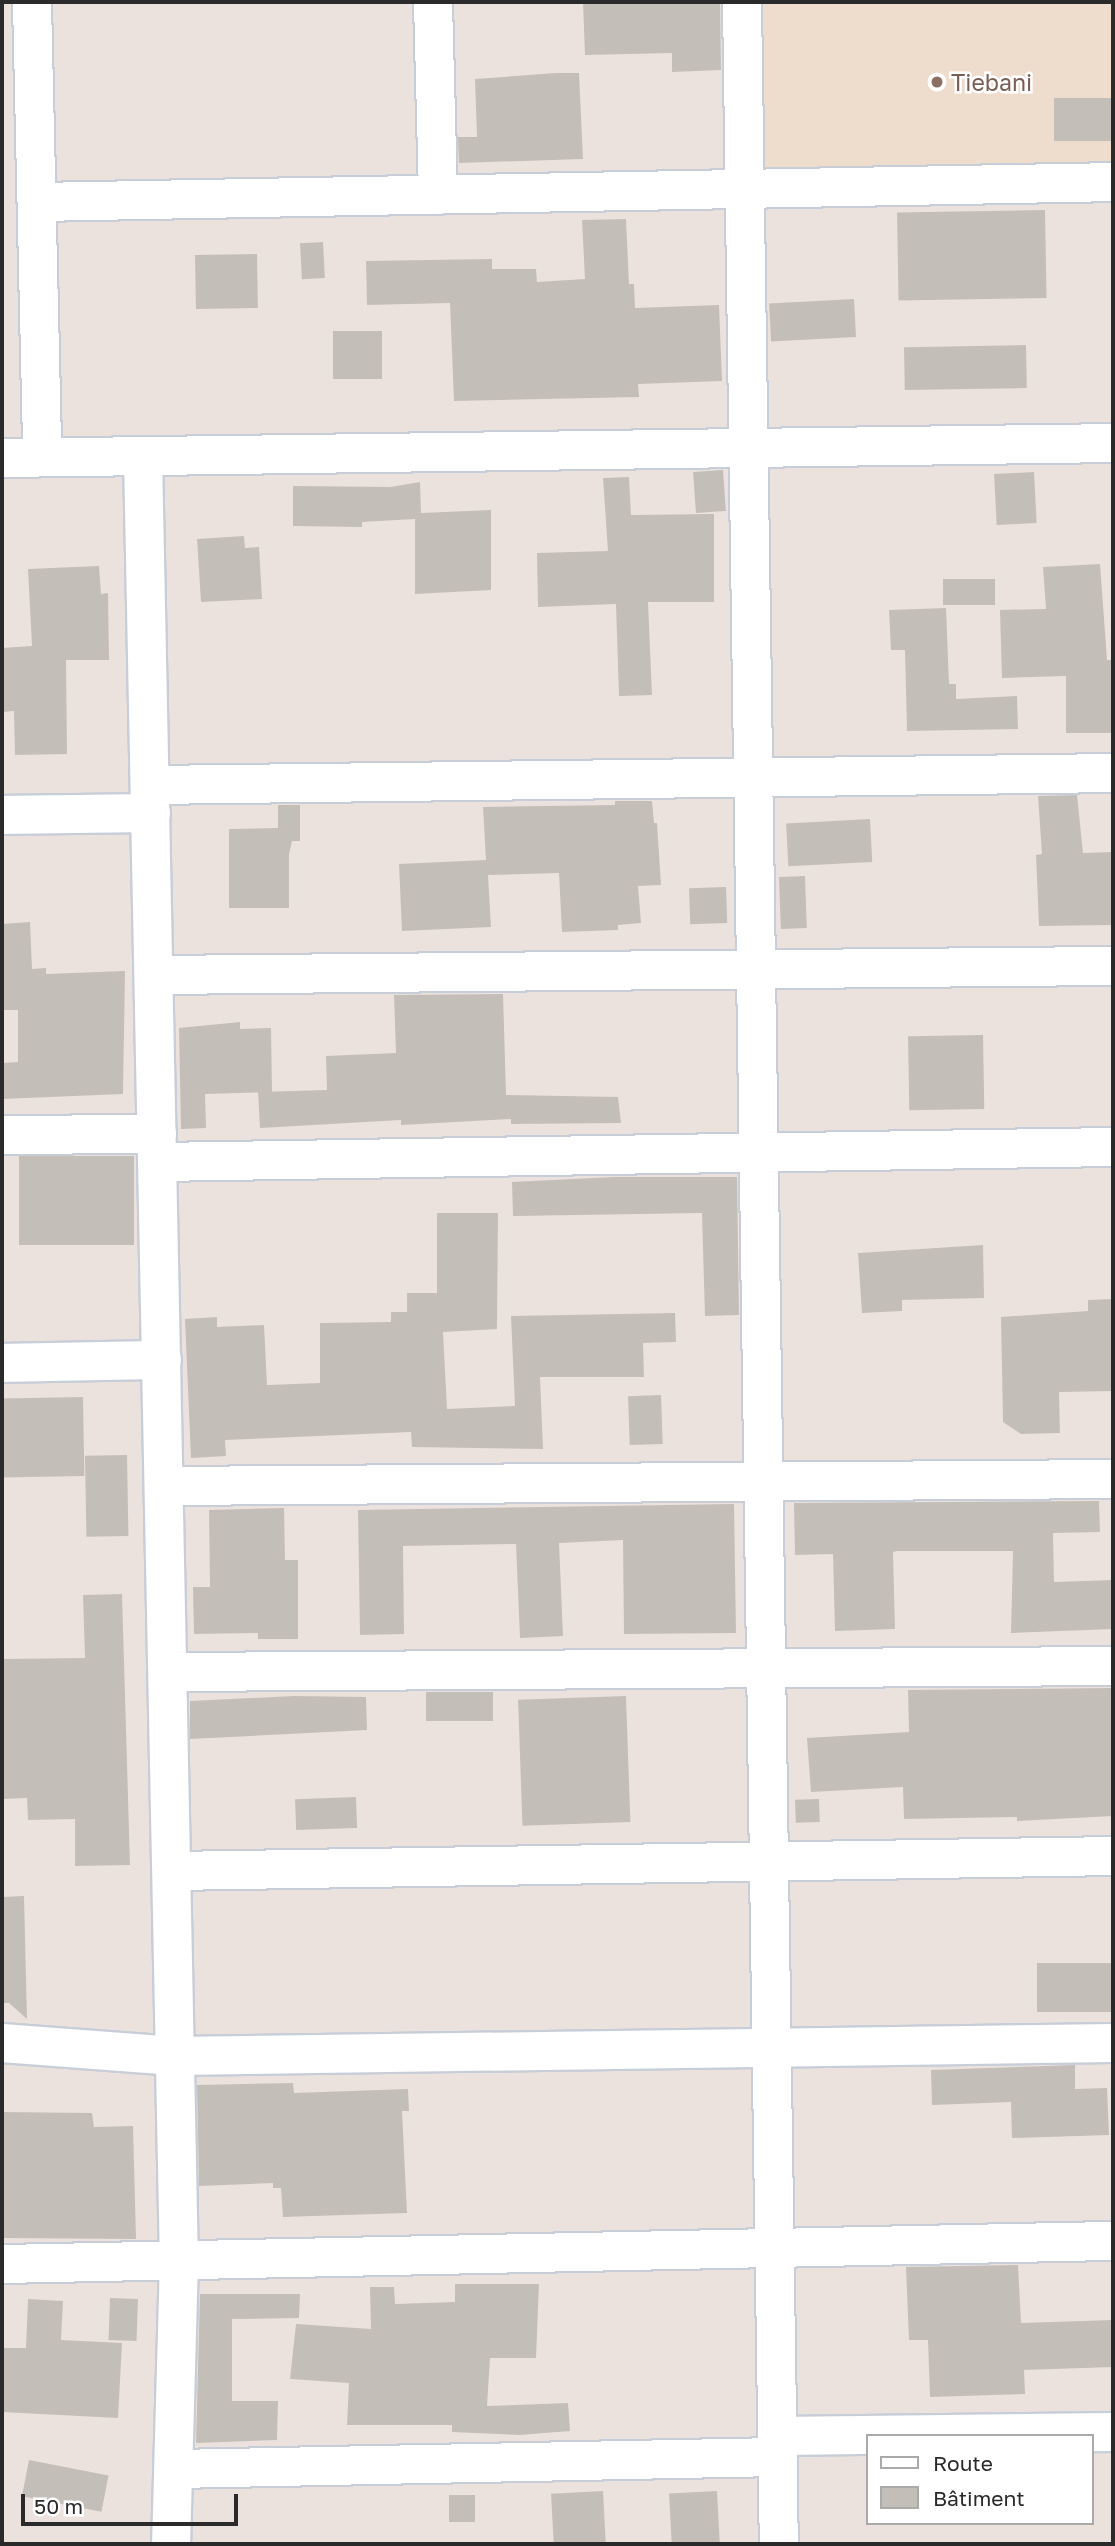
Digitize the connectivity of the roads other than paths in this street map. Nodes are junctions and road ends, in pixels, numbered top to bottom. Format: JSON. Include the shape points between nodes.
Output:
{"nodes":[{"id":1,"x":32,"y":2,"type":"edge"},
{"id":2,"x":433,"y":2,"type":"edge"},
{"id":3,"x":742,"y":2,"type":"edge"},
{"id":4,"x":1113,"y":182,"type":"edge"},
{"id":5,"x":748,"y":189,"type":"junction"},
{"id":6,"x":439,"y":195,"type":"junction"},
{"id":7,"x":37,"y":202,"type":"junction"},
{"id":8,"x":1113,"y":443,"type":"edge"},
{"id":9,"x":751,"y":448,"type":"junction"},
{"id":10,"x":143,"y":456,"type":"junction"},
{"id":11,"x":42,"y":457,"type":"junction"},
{"id":12,"x":2,"y":458,"type":"edge"},
{"id":13,"x":1113,"y":773,"type":"edge"},
{"id":14,"x":756,"y":778,"type":"junction"},
{"id":15,"x":150,"y":799,"type":"junction"},
{"id":16,"x":2,"y":815,"type":"edge"},
{"id":17,"x":1113,"y":966,"type":"edge"},
{"id":18,"x":758,"y":969,"type":"junction"},
{"id":19,"x":154,"y":975,"type":"junction"},
{"id":20,"x":2,"y":1135,"type":"edge"},
{"id":21,"x":1113,"y":1147,"type":"edge"},
{"id":22,"x":157,"y":1148,"type":"junction"},
{"id":23,"x":761,"y":1153,"type":"junction"},
{"id":24,"x":162,"y":1360,"type":"junction"},
{"id":25,"x":2,"y":1363,"type":"edge"},
{"id":26,"x":1113,"y":1479,"type":"edge"},
{"id":27,"x":765,"y":1482,"type":"junction"},
{"id":28,"x":164,"y":1486,"type":"junction"},
{"id":29,"x":1113,"y":1666,"type":"edge"},
{"id":30,"x":767,"y":1668,"type":"junction"},
{"id":31,"x":168,"y":1672,"type":"junction"},
{"id":32,"x":1113,"y":1856,"type":"edge"},
{"id":33,"x":770,"y":1861,"type":"junction"},
{"id":34,"x":172,"y":1871,"type":"junction"},
{"id":35,"x":2,"y":2043,"type":"edge"},
{"id":36,"x":1113,"y":2043,"type":"edge"},
{"id":37,"x":772,"y":2048,"type":"junction"},
{"id":38,"x":175,"y":2056,"type":"junction"},
{"id":39,"x":1113,"y":2241,"type":"edge"},
{"id":40,"x":775,"y":2248,"type":"junction"},
{"id":41,"x":179,"y":2260,"type":"junction"},
{"id":42,"x":2,"y":2264,"type":"edge"},
{"id":43,"x":1113,"y":2432,"type":"edge"},
{"id":44,"x":1068,"y":2434,"type":"edge"},
{"id":45,"x":866,"y":2443,"type":"edge"},
{"id":46,"x":777,"y":2447,"type":"junction"},
{"id":47,"x":175,"y":2469,"type":"junction"},
{"id":48,"x":171,"y":2544,"type":"edge"},
{"id":49,"x":779,"y":2544,"type":"edge"}],
"edges":[{"from":1,"to":7,"type":"street"},
{"from":2,"to":6,"type":"street"},
{"from":3,"to":5,"type":"street"},
{"from":4,"to":5,"type":"street"},
{"from":5,"to":6,"type":"street"},
{"from":5,"to":9,"type":"street"},
{"from":6,"to":7,"type":"street"},
{"from":7,"to":11,"type":"street"},
{"from":8,"to":9,"type":"street"},
{"from":9,"to":10,"type":"street"},
{"from":9,"to":14,"type":"street"},
{"from":10,"to":11,"type":"street"},
{"from":10,"to":15,"type":"street"},
{"from":11,"to":12,"type":"street"},
{"from":13,"to":14,"type":"street"},
{"from":14,"to":15,"type":"street"},
{"from":14,"to":18,"type":"street"},
{"from":15,"to":16,"type":"street"},
{"from":15,"to":19,"type":"street"},
{"from":17,"to":18,"type":"street"},
{"from":18,"to":19,"type":"street"},
{"from":18,"to":23,"type":"street"},
{"from":19,"to":22,"type":"street"},
{"from":20,"to":22,"type":"street"},
{"from":21,"to":23,"type":"street"},
{"from":22,"to":23,"type":"street"},
{"from":22,"to":24,"type":"street"},
{"from":23,"to":27,"type":"street"},
{"from":24,"to":25,"type":"street"},
{"from":24,"to":28,"type":"street"},
{"from":26,"to":27,"type":"street"},
{"from":27,"to":28,"type":"street"},
{"from":27,"to":30,"type":"street"},
{"from":28,"to":31,"type":"street"},
{"from":29,"to":30,"type":"street"},
{"from":30,"to":31,"type":"street"},
{"from":30,"to":33,"type":"street"},
{"from":31,"to":34,"type":"street"},
{"from":32,"to":33,"type":"street"},
{"from":33,"to":34,"type":"street"},
{"from":33,"to":37,"type":"street"},
{"from":34,"to":38,"type":"street"},
{"from":35,"to":38,"type":"street"},
{"from":36,"to":37,"type":"street"},
{"from":37,"to":38,"type":"street"},
{"from":37,"to":40,"type":"street"},
{"from":38,"to":41,"type":"street"},
{"from":39,"to":40,"type":"street"},
{"from":40,"to":41,"type":"street"},
{"from":40,"to":46,"type":"street"},
{"from":41,"to":42,"type":"street"},
{"from":41,"to":47,"type":"street"},
{"from":43,"to":44,"type":"street"},
{"from":45,"to":46,"type":"street"},
{"from":46,"to":47,"type":"street"},
{"from":46,"to":49,"type":"street"},
{"from":47,"to":48,"type":"street"}]}
